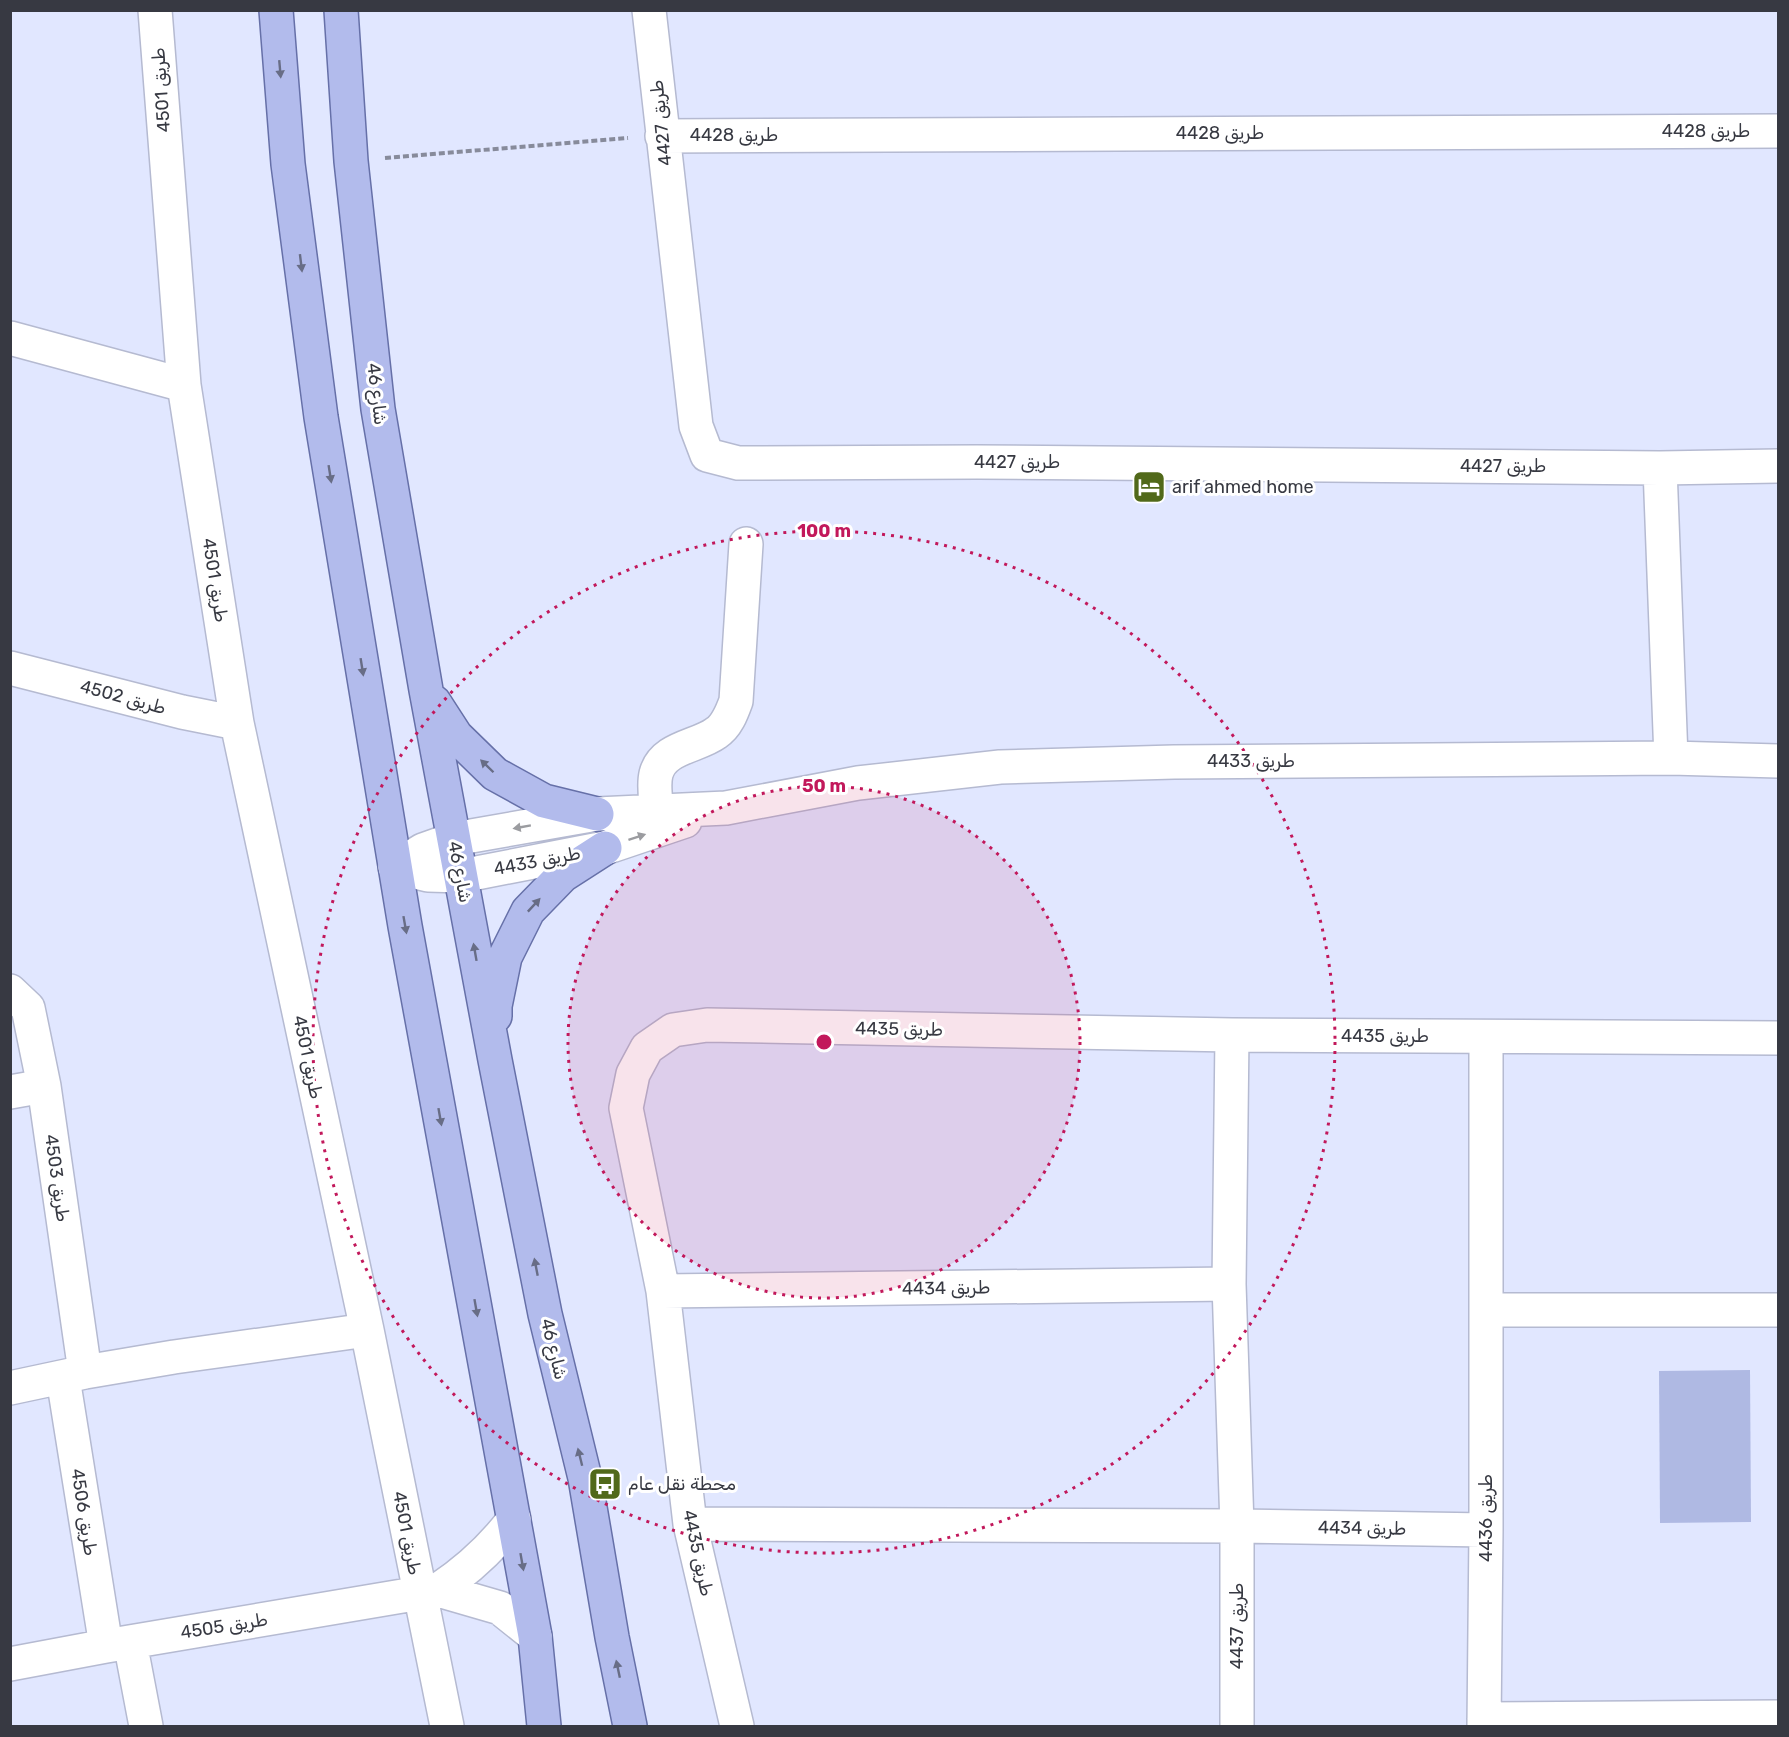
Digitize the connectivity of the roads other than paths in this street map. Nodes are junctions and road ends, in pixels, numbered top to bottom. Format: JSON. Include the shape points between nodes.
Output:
{"nodes":[{"id":1,"x":155,"y":10,"type":"edge"},
{"id":2,"x":276,"y":10,"type":"edge"},
{"id":3,"x":341,"y":10,"type":"edge"},
{"id":4,"x":649,"y":10,"type":"edge"},
{"id":5,"x":1779,"y":130,"type":"edge"},
{"id":6,"x":662,"y":136,"type":"junction"},
{"id":7,"x":10,"y":338,"type":"edge"},
{"id":8,"x":184,"y":385,"type":"junction"},
{"id":9,"x":1779,"y":466,"type":"edge"},
{"id":10,"x":1660,"y":468,"type":"junction"},
{"id":11,"x":746,"y":544,"type":"dead end"},
{"id":12,"x":10,"y":668,"type":"edge"},
{"id":13,"x":426,"y":690,"type":"junction"},
{"id":14,"x":237,"y":723,"type":"junction"},
{"id":15,"x":1671,"y":758,"type":"junction"},
{"id":16,"x":1779,"y":761,"type":"edge"},
{"id":17,"x":726,"y":808,"type":"junction"},
{"id":18,"x":657,"y":812,"type":"junction"},
{"id":19,"x":597,"y":814,"type":"junction"},
{"id":20,"x":454,"y":839,"type":"junction"},
{"id":21,"x":605,"y":848,"type":"junction"},
{"id":22,"x":395,"y":867,"type":"junction"},
{"id":23,"x":461,"y":876,"type":"junction"},
{"id":24,"x":10,"y":991,"type":"edge"},
{"id":25,"x":1232,"y":1035,"type":"junction"},
{"id":26,"x":1486,"y":1037,"type":"junction"},
{"id":27,"x":1779,"y":1038,"type":"edge"},
{"id":28,"x":495,"y":1060,"type":"junction"},
{"id":29,"x":44,"y":1086,"type":"junction"},
{"id":30,"x":10,"y":1092,"type":"edge"},
{"id":31,"x":1229,"y":1284,"type":"junction"},
{"id":32,"x":663,"y":1291,"type":"junction"},
{"id":33,"x":1486,"y":1310,"type":"junction"},
{"id":34,"x":1779,"y":1310,"type":"edge"},
{"id":35,"x":367,"y":1329,"type":"junction"},
{"id":36,"x":74,"y":1375,"type":"junction"},
{"id":37,"x":10,"y":1388,"type":"edge"},
{"id":38,"x":514,"y":1519,"type":"junction"},
{"id":39,"x":690,"y":1524,"type":"junction"},
{"id":40,"x":1237,"y":1526,"type":"junction"},
{"id":41,"x":1486,"y":1530,"type":"junction"},
{"id":42,"x":429,"y":1592,"type":"junction"},
{"id":43,"x":535,"y":1635,"type":"junction"},
{"id":44,"x":118,"y":1644,"type":"junction"},
{"id":45,"x":10,"y":1664,"type":"edge"},
{"id":46,"x":1779,"y":1717,"type":"edge"},
{"id":47,"x":1484,"y":1723,"type":"edge"},
{"id":48,"x":146,"y":1726,"type":"edge"},
{"id":49,"x":447,"y":1726,"type":"edge"},
{"id":50,"x":544,"y":1726,"type":"edge"},
{"id":51,"x":630,"y":1726,"type":"edge"},
{"id":52,"x":737,"y":1726,"type":"edge"},
{"id":53,"x":1237,"y":1726,"type":"edge"}],
"edges":[{"from":1,"to":8,"type":"street","name":"طريق 4501"},
{"from":2,"to":22,"type":"main road","one_way":true,"via":[[288,164],[321,417]]},
{"from":3,"to":13,"type":"main road","name":"شارع 46","via":[[351,161],[378,409]]},
{"from":4,"to":6,"type":"street","name":"طريق 4427"},
{"from":5,"to":6,"type":"street","name":"طريق 4428"},
{"from":6,"to":10,"type":"street","name":"طريق 4427","via":[[696,426],[706,455],[738,463]]},
{"from":7,"to":8,"type":"street"},
{"from":8,"to":14,"type":"street","name":"طريق 4501"},
{"from":9,"to":10,"type":"street","name":"طريق 4427"},
{"from":10,"to":15,"type":"street"},
{"from":11,"to":18,"type":"street","via":[[736,701],[717,733],[682,748],[660,765],[654,786]]},
{"from":12,"to":14,"type":"street","name":"طريق 4502"},
{"from":19,"to":13,"type":"main road","one_way":true,"via":[[543,801],[495,774],[456,736]]},
{"from":13,"to":20,"type":"main road","name":"شارع 46"},
{"from":14,"to":35,"type":"street","name":"طريق 4501"},
{"from":15,"to":16,"type":"street","name":"طريق 4433"},
{"from":15,"to":17,"type":"street","name":"طريق 4433","via":[[1000,767],[858,783]]},
{"from":17,"to":18,"type":"street","name":"طريق 4433"},
{"from":21,"to":17,"type":"street","name":"طريق 4433","one_way":true},
{"from":18,"to":19,"type":"street","name":"طريق 4433"},
{"from":19,"to":20,"type":"street","name":"طريق 4433","one_way":true},
{"from":20,"to":22,"type":"street","name":"طريق 4433","via":[[423,850]]},
{"from":20,"to":23,"type":"main road","name":"شارع 46"},
{"from":21,"to":23,"type":"street","name":"طريق 4433"},
{"from":28,"to":21,"type":"main road","one_way":true,"via":[[495,1006],[505,957],[528,911],[563,875]]},
{"from":22,"to":23,"type":"street","name":"طريق 4433","via":[[428,875]]},
{"from":22,"to":38,"type":"main road","one_way":true},
{"from":28,"to":23,"type":"main road","name":"شارع 46","one_way":true},
{"from":24,"to":29,"type":"street","name":"طريق 4503","via":[[28,1008]]},
{"from":25,"to":26,"type":"street","name":"طريق 4435"},
{"from":25,"to":31,"type":"street"},
{"from":25,"to":32,"type":"street","name":"طريق 4435","via":[[707,1025],[673,1030],[647,1048],[633,1074],[626,1108]]},
{"from":26,"to":27,"type":"street","name":"طريق 4435"},
{"from":26,"to":33,"type":"street","name":"طريق 4436"},
{"from":51,"to":28,"type":"main road","name":"شارع 46","one_way":true,"via":[[585,1478],[545,1314]]},
{"from":29,"to":30,"type":"street"},
{"from":29,"to":36,"type":"street","name":"طريق 4503"},
{"from":31,"to":32,"type":"street","name":"طريق 4434"},
{"from":31,"to":40,"type":"street"},
{"from":32,"to":39,"type":"street","name":"طريق 4435"},
{"from":33,"to":34,"type":"street"},
{"from":33,"to":41,"type":"street","name":"طريق 4436"},
{"from":35,"to":36,"type":"street"},
{"from":35,"to":42,"type":"street","name":"طريق 4501"},
{"from":36,"to":37,"type":"street"},
{"from":36,"to":44,"type":"street","name":"طريق 4506"},
{"from":38,"to":42,"type":"street","name":"طريق 4505","via":[[498,1541],[465,1572]]},
{"from":38,"to":43,"type":"main road","one_way":true},
{"from":39,"to":40,"type":"street","name":"طريق 4434"},
{"from":39,"to":52,"type":"street","name":"طريق 4435"},
{"from":40,"to":41,"type":"street","name":"طريق 4434"},
{"from":40,"to":53,"type":"street","name":"طريق 4437"},
{"from":41,"to":47,"type":"street","name":"طريق 4436"},
{"from":42,"to":43,"type":"street","name":"طريق 4505","via":[[500,1608]]},
{"from":42,"to":44,"type":"street","name":"طريق 4505"},
{"from":42,"to":49,"type":"street","name":"طريق 4501"},
{"from":43,"to":50,"type":"main road"},
{"from":44,"to":45,"type":"street","name":"طريق 4505"},
{"from":44,"to":48,"type":"street","name":"طريق 4506"},
{"from":46,"to":47,"type":"street"}]}
